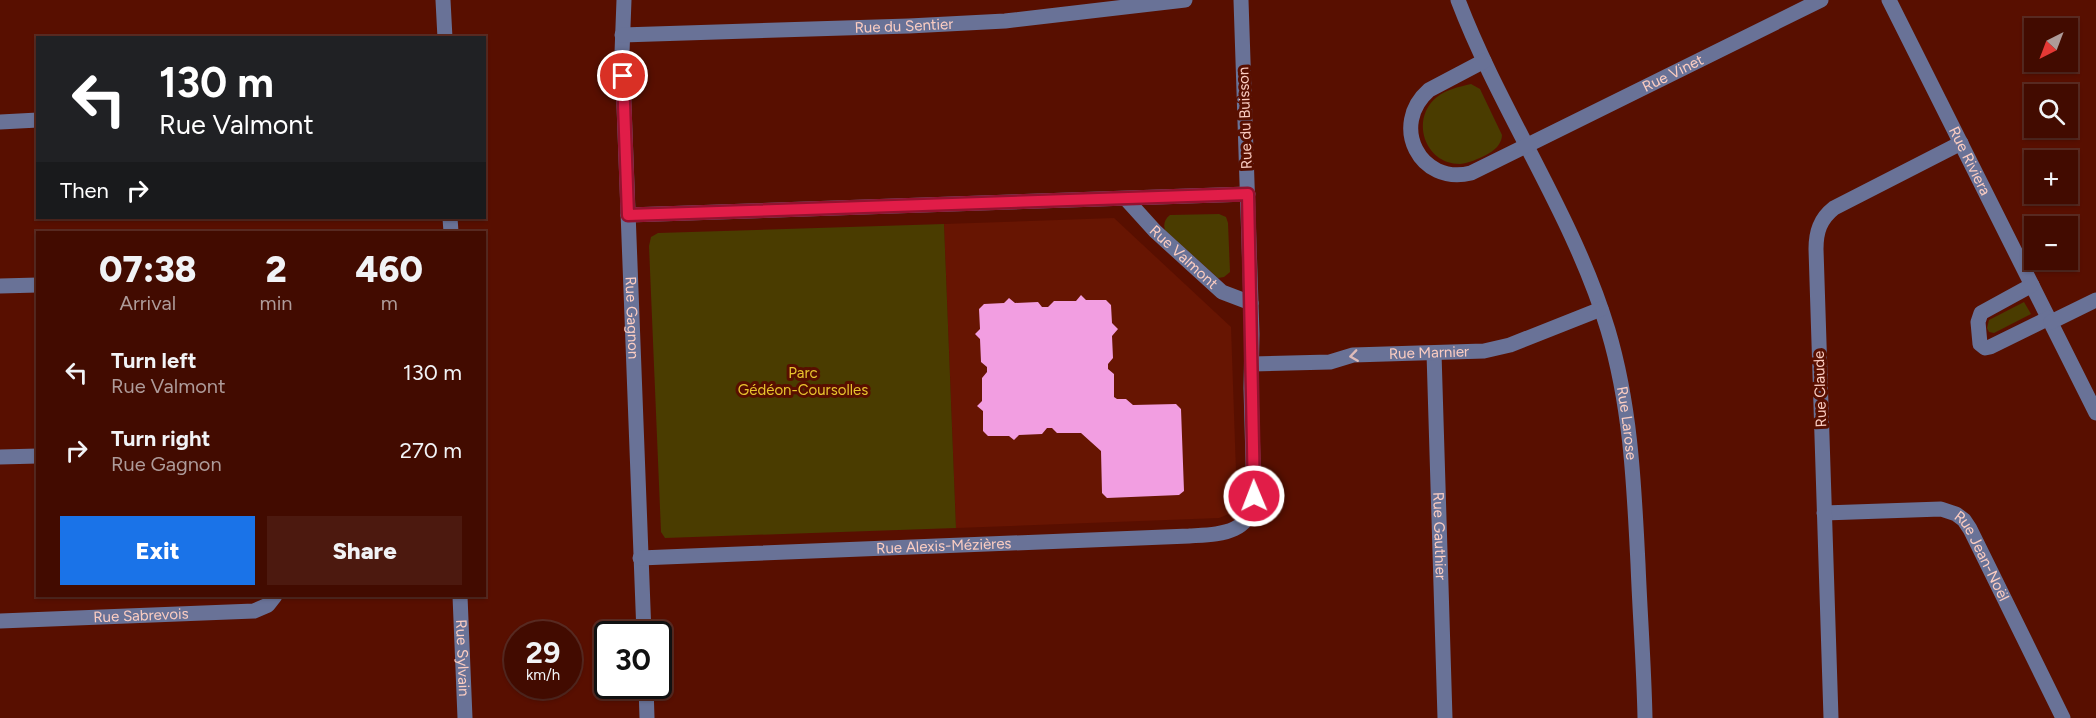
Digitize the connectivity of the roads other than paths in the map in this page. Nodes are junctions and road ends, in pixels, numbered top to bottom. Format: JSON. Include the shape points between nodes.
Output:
{"nodes":[{"id":1,"x":443,"y":0,"type":"edge"},
{"id":2,"x":624,"y":0,"type":"edge"},
{"id":3,"x":1185,"y":0,"type":"edge"},
{"id":4,"x":1241,"y":0,"type":"edge"},
{"id":5,"x":1458,"y":0,"type":"edge"},
{"id":6,"x":1821,"y":0,"type":"edge"},
{"id":7,"x":1889,"y":0,"type":"edge"},
{"id":8,"x":622,"y":35,"type":"junction"},
{"id":9,"x":445,"y":36,"type":"edge"},
{"id":10,"x":1484,"y":61,"type":"junction"},
{"id":11,"x":36,"y":120,"type":"edge"},
{"id":12,"x":0,"y":122,"type":"edge"},
{"id":13,"x":1961,"y":143,"type":"junction"},
{"id":14,"x":1526,"y":146,"type":"junction"},
{"id":15,"x":1248,"y":194,"type":"junction"},
{"id":16,"x":1126,"y":199,"type":"junction"},
{"id":17,"x":628,"y":215,"type":"junction"},
{"id":18,"x":36,"y":285,"type":"edge"},
{"id":19,"x":2032,"y":285,"type":"junction"},
{"id":20,"x":0,"y":286,"type":"edge"},
{"id":21,"x":2096,"y":300,"type":"edge"},
{"id":22,"x":1251,"y":303,"type":"junction"},
{"id":23,"x":1601,"y":309,"type":"junction"},
{"id":24,"x":2050,"y":320,"type":"junction"},
{"id":25,"x":1434,"y":353,"type":"junction"},
{"id":26,"x":1252,"y":364,"type":"junction"},
{"id":27,"x":2096,"y":413,"type":"edge"},
{"id":28,"x":36,"y":456,"type":"edge"},
{"id":29,"x":0,"y":457,"type":"edge"},
{"id":30,"x":1824,"y":513,"type":"junction"},
{"id":31,"x":1244,"y":522,"type":"joint"},
{"id":32,"x":640,"y":558,"type":"junction"},
{"id":33,"x":274,"y":597,"type":"edge"},
{"id":34,"x":460,"y":597,"type":"edge"},
{"id":35,"x":0,"y":621,"type":"edge"},
{"id":36,"x":643,"y":621,"type":"edge"},
{"id":37,"x":646,"y":699,"type":"edge"},
{"id":38,"x":465,"y":718,"type":"edge"},
{"id":39,"x":647,"y":718,"type":"edge"},
{"id":40,"x":1445,"y":718,"type":"edge"},
{"id":41,"x":1645,"y":718,"type":"edge"},
{"id":42,"x":1831,"y":718,"type":"edge"},
{"id":43,"x":2063,"y":718,"type":"edge"}],
"edges":[{"from":1,"to":9,"type":"street"},
{"from":2,"to":8,"type":"street","name":"Rue Gagnon"},
{"from":3,"to":8,"type":"street","name":"Rue du Sentier","via":[[1005,21]]},
{"from":4,"to":15,"type":"street","name":"Rue du Buisson"},
{"from":5,"to":10,"type":"street","name":"Rue Larose"},
{"from":6,"to":14,"type":"street","name":"Rue Vinet"},
{"from":7,"to":13,"type":"street","name":"Rue Riviera"},
{"from":8,"to":17,"type":"street","name":"Rue Gagnon"},
{"from":10,"to":14,"type":"street","name":"Rue Larose"},
{"from":10,"to":14,"type":"street","via":[[1440,82],[1421,97],[1411,117],[1414,144],[1427,164],[1452,176],[1471,173]]},
{"from":11,"to":12,"type":"street"},
{"from":13,"to":19,"type":"street","name":"Rue Riviera"},
{"from":13,"to":30,"type":"street","name":"Rue Claude","via":[[1840,205],[1829,212],[1819,227],[1816,249]]},
{"from":14,"to":23,"type":"street","name":"Rue Larose","via":[[1581,258]]},
{"from":15,"to":16,"type":"street"},
{"from":15,"to":22,"type":"street","name":"Rue du Buisson"},
{"from":16,"to":17,"type":"street"},
{"from":16,"to":22,"type":"street","name":"Rue Valmont","via":[[1222,292]]},
{"from":17,"to":32,"type":"street","name":"Rue Gagnon"},
{"from":18,"to":20,"type":"street"},
{"from":19,"to":24,"type":"street","name":"Rue Riviera"},
{"from":19,"to":24,"type":"street","via":[[1981,313],[1980,344],[1988,348]]},
{"from":21,"to":24,"type":"street"},
{"from":22,"to":26,"type":"street","name":"Rue du Buisson"},
{"from":23,"to":25,"type":"street","name":"Rue Marnier","via":[[1501,348]]},
{"from":23,"to":41,"type":"street","name":"Rue Larose","via":[[1617,362],[1630,439]]},
{"from":24,"to":27,"type":"street","name":"Rue Riviera"},
{"from":25,"to":26,"type":"street","name":"Rue Marnier","one_way":true},
{"from":25,"to":40,"type":"street","name":"Rue Gauthier"},
{"from":26,"to":31,"type":"street","name":"Rue du Buisson","via":[[1254,496],[1253,508]]},
{"from":28,"to":29,"type":"street"},
{"from":30,"to":42,"type":"street","name":"Rue Claude"},
{"from":30,"to":43,"type":"street","name":"Rue Jean-Noël","via":[[1941,509],[1960,517],[1970,529]]},
{"from":31,"to":32,"type":"street","name":"Rue Alexis-Mézières","via":[[1225,533],[1189,536]]},
{"from":32,"to":36,"type":"street","name":"Rue Gagnon"},
{"from":33,"to":35,"type":"street","name":"Rue Sabrevois","via":[[268,605],[254,611]]},
{"from":34,"to":38,"type":"street","name":"Rue Sylvain"},
{"from":37,"to":39,"type":"street"}]}
